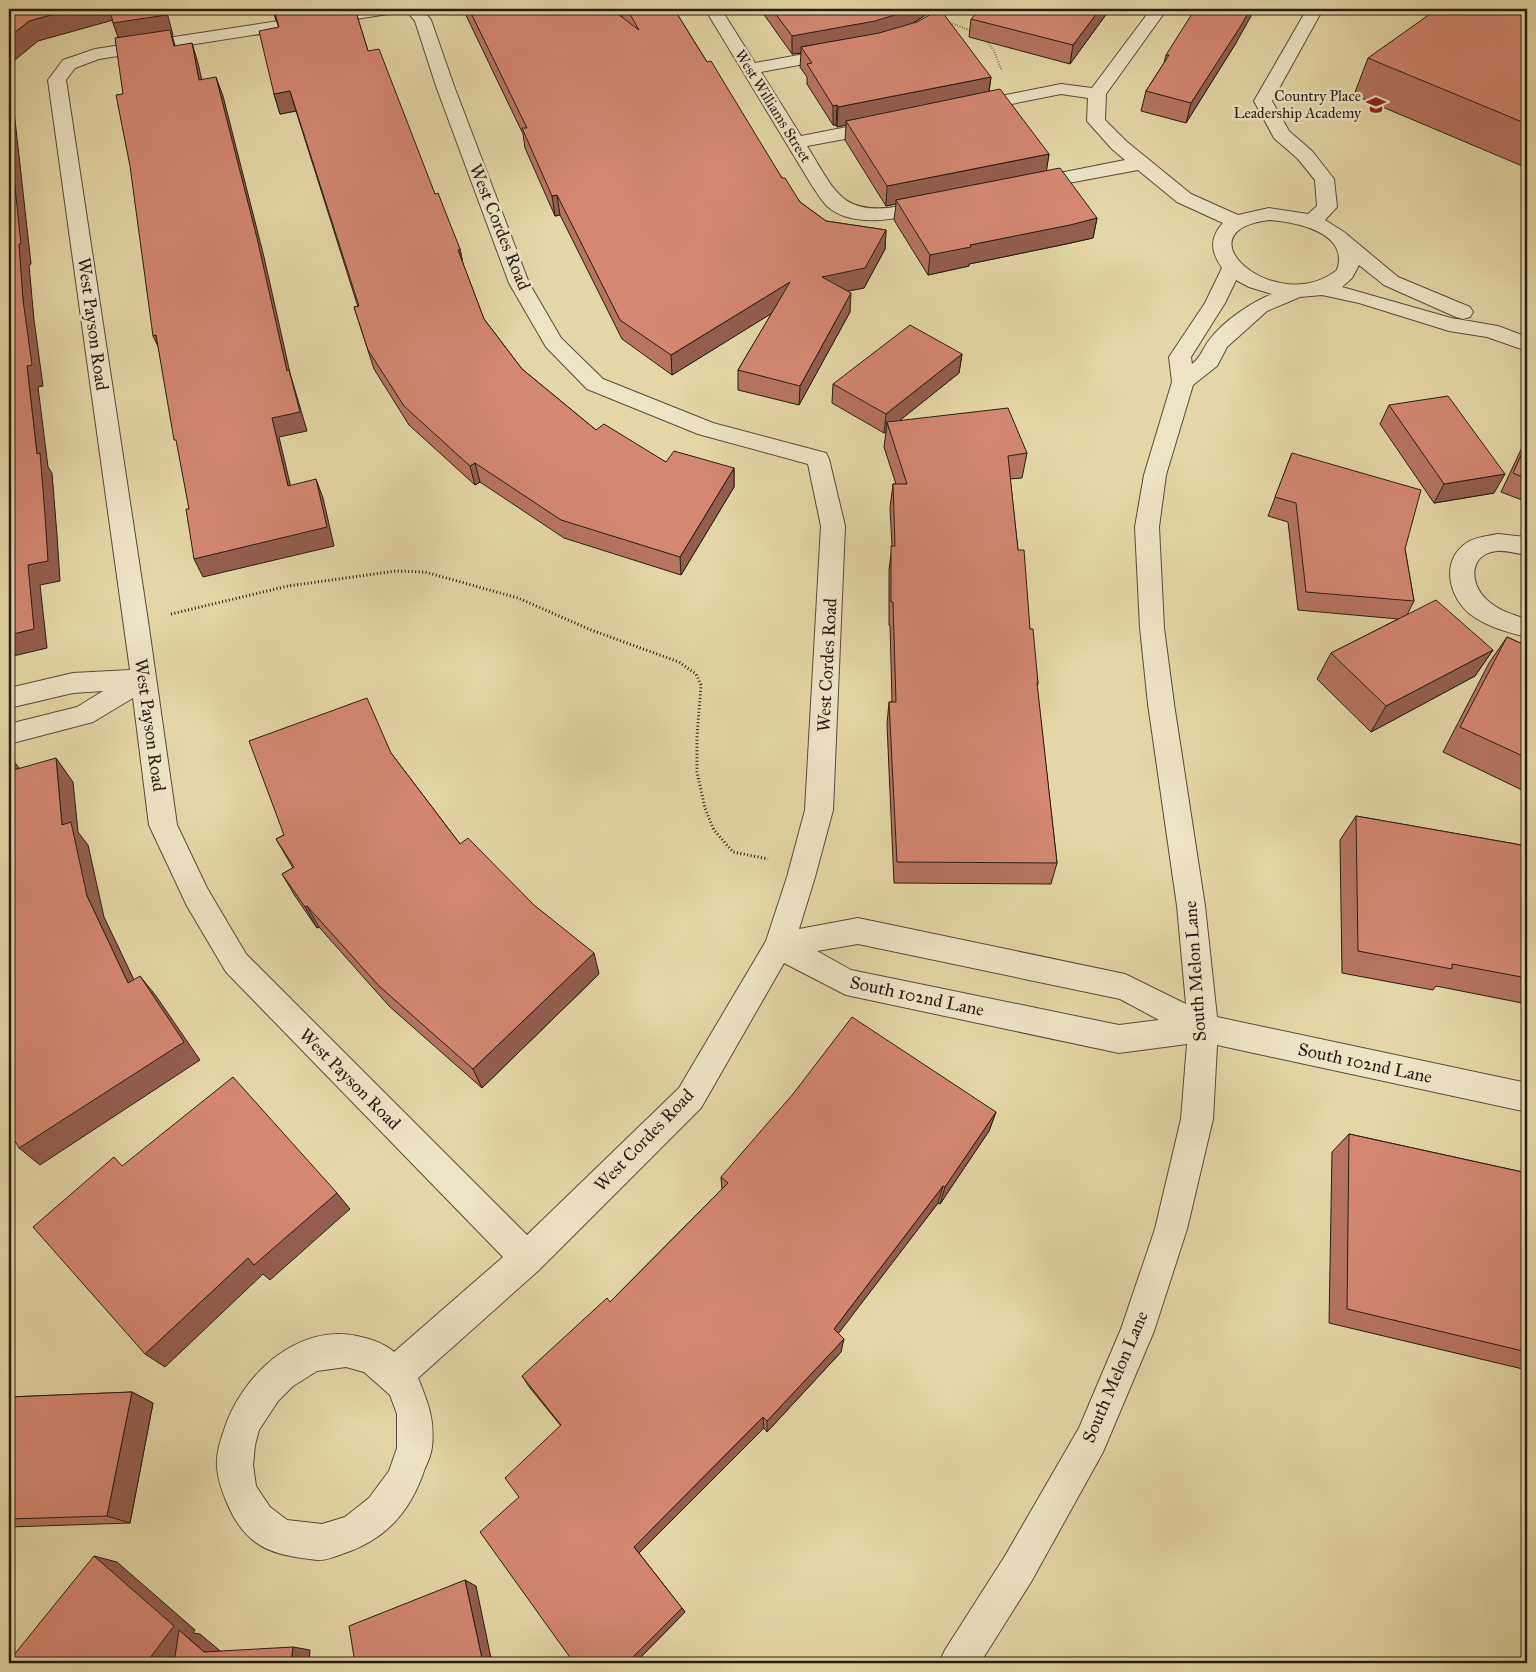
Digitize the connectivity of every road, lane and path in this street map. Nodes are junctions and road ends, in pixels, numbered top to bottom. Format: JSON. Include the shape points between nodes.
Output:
{"nodes":[{"id":1,"x":388,"y":9,"type":"edge"},
{"id":2,"x":413,"y":9,"type":"edge"},
{"id":3,"x":713,"y":9,"type":"edge"},
{"id":4,"x":1159,"y":9,"type":"edge"},
{"id":5,"x":1315,"y":9,"type":"edge"},
{"id":6,"x":945,"y":21,"type":"edge"},
{"id":7,"x":978,"y":34,"type":"edge"},
{"id":8,"x":983,"y":37,"type":"edge"},
{"id":9,"x":858,"y":50,"type":"edge"},
{"id":10,"x":750,"y":68,"type":"junction"},
{"id":11,"x":1097,"y":94,"type":"junction"},
{"id":12,"x":1023,"y":97,"type":"junction"},
{"id":13,"x":957,"y":110,"type":"edge"},
{"id":14,"x":900,"y":122,"type":"edge"},
{"id":15,"x":796,"y":143,"type":"junction"},
{"id":16,"x":1142,"y":164,"type":"junction"},
{"id":17,"x":1011,"y":188,"type":"edge"},
{"id":18,"x":953,"y":200,"type":"edge"},
{"id":19,"x":1307,"y":220,"type":"junction"},
{"id":20,"x":1237,"y":222,"type":"junction"},
{"id":21,"x":1338,"y":238,"type":"junction"},
{"id":22,"x":1232,"y":267,"type":"junction"},
{"id":23,"x":1321,"y":288,"type":"junction"},
{"id":24,"x":1296,"y":291,"type":"junction"},
{"id":25,"x":1492,"y":331,"type":"junction"},
{"id":26,"x":1527,"y":344,"type":"edge"},
{"id":27,"x":1183,"y":382,"type":"junction"},
{"id":28,"x":1527,"y":546,"type":"edge"},
{"id":29,"x":136,"y":621,"type":"junction"},
{"id":30,"x":1527,"y":628,"type":"edge"},
{"id":31,"x":144,"y":679,"type":"junction"},
{"id":32,"x":9,"y":698,"type":"edge"},
{"id":33,"x":9,"y":734,"type":"edge"},
{"id":34,"x":805,"y":864,"type":"junction"},
{"id":35,"x":779,"y":945,"type":"junction"},
{"id":36,"x":1202,"y":1028,"type":"junction"},
{"id":37,"x":1527,"y":1098,"type":"edge"},
{"id":38,"x":527,"y":1258,"type":"junction"},
{"id":39,"x":396,"y":1374,"type":"junction"},
{"id":40,"x":958,"y":1663,"type":"edge"}],
"edges":[{"from":1,"to":29,"type":"street","name":"West Payson Road","via":[[95,54],[69,64],[57,80]]},
{"from":2,"to":34,"type":"street","name":"West Cordes Road","via":[[423,20],[519,283],[553,342],[595,384],[706,429],[818,459],[833,526],[820,810]]},
{"from":3,"to":10,"type":"street","name":"West Williams Street"},
{"from":4,"to":11,"type":"street"},
{"from":5,"to":19,"type":"street","via":[[1263,101],[1281,134],[1305,155],[1324,179],[1327,208],[1314,219]]},
{"from":6,"to":7,"type":"path"},
{"from":8,"to":12,"type":"path","via":[[991,44],[1004,75]]},
{"from":9,"to":10,"type":"street"},
{"from":10,"to":15,"type":"street","name":"West Williams Street"},
{"from":11,"to":12,"type":"street","via":[[1061,89]]},
{"from":11,"to":16,"type":"street","via":[[1096,121]]},
{"from":12,"to":13,"type":"street"},
{"from":14,"to":15,"type":"street"},
{"from":15,"to":18,"type":"street","name":"West Williams Street","via":[[835,202],[863,215],[885,214]]},
{"from":16,"to":17,"type":"street"},
{"from":16,"to":20,"type":"street","via":[[1184,198]]},
{"from":19,"to":20,"type":"street","via":[[1269,214]]},
{"from":19,"to":21,"type":"street"},
{"from":20,"to":22,"type":"street","via":[[1226,231],[1221,242],[1223,255]]},
{"from":21,"to":23,"type":"street","via":[[1347,249],[1350,261],[1346,272],[1336,282]]},
{"from":21,"to":25,"type":"street","via":[[1391,282],[1467,314]]},
{"from":22,"to":24,"type":"street","via":[[1260,284]]},
{"from":22,"to":27,"type":"street","name":"South Melon Lane","via":[[1215,303],[1180,357]]},
{"from":23,"to":24,"type":"street"},
{"from":23,"to":25,"type":"street","via":[[1449,324]]},
{"from":24,"to":27,"type":"street","via":[[1260,306],[1250,314]]},
{"from":25,"to":26,"type":"street"},
{"from":27,"to":36,"type":"street","name":"South Melon Lane","via":[[1154,475],[1148,527],[1148,572],[1161,704],[1191,906]]},
{"from":28,"to":30,"type":"street","via":[[1498,542],[1481,546],[1468,553],[1461,564],[1460,577],[1465,592],[1476,606],[1493,618]]},
{"from":29,"to":31,"type":"street","name":"West Payson Road"},
{"from":29,"to":34,"type":"path","via":[[288,586],[396,571],[425,572],[518,598],[679,662],[696,674],[700,686],[697,772],[714,830],[733,852]]},
{"from":31,"to":32,"type":"street","via":[[72,683]]},
{"from":31,"to":33,"type":"street","via":[[84,715]]},
{"from":31,"to":38,"type":"street","name":"West Payson Road","via":[[164,825],[197,898],[236,963]]},
{"from":34,"to":35,"type":"street","name":"West Cordes Road"},
{"from":35,"to":36,"type":"street","name":"South 102nd Lane","via":[[846,982],[1119,1039]]},
{"from":35,"to":36,"type":"street","name":"South 102nd Lane","via":[[858,931],[1125,987]]},
{"from":35,"to":38,"type":"street","name":"West Cordes Road","via":[[690,1098]]},
{"from":36,"to":37,"type":"street","name":"South 102nd Lane"},
{"from":36,"to":40,"type":"street","name":"South Melon Lane","via":[[1197,1119],[1171,1230],[1137,1332],[1090,1440],[1018,1568]]},
{"from":38,"to":39,"type":"street","name":"West Cordes Road"},
{"from":39,"to":39,"type":"street","via":[[374,1357],[346,1350],[316,1354],[287,1368],[262,1390],[244,1420],[235,1453],[237,1484],[250,1513],[272,1534],[298,1543],[328,1542],[357,1532],[382,1511],[402,1485],[414,1456],[416,1425],[411,1397]]}]}
